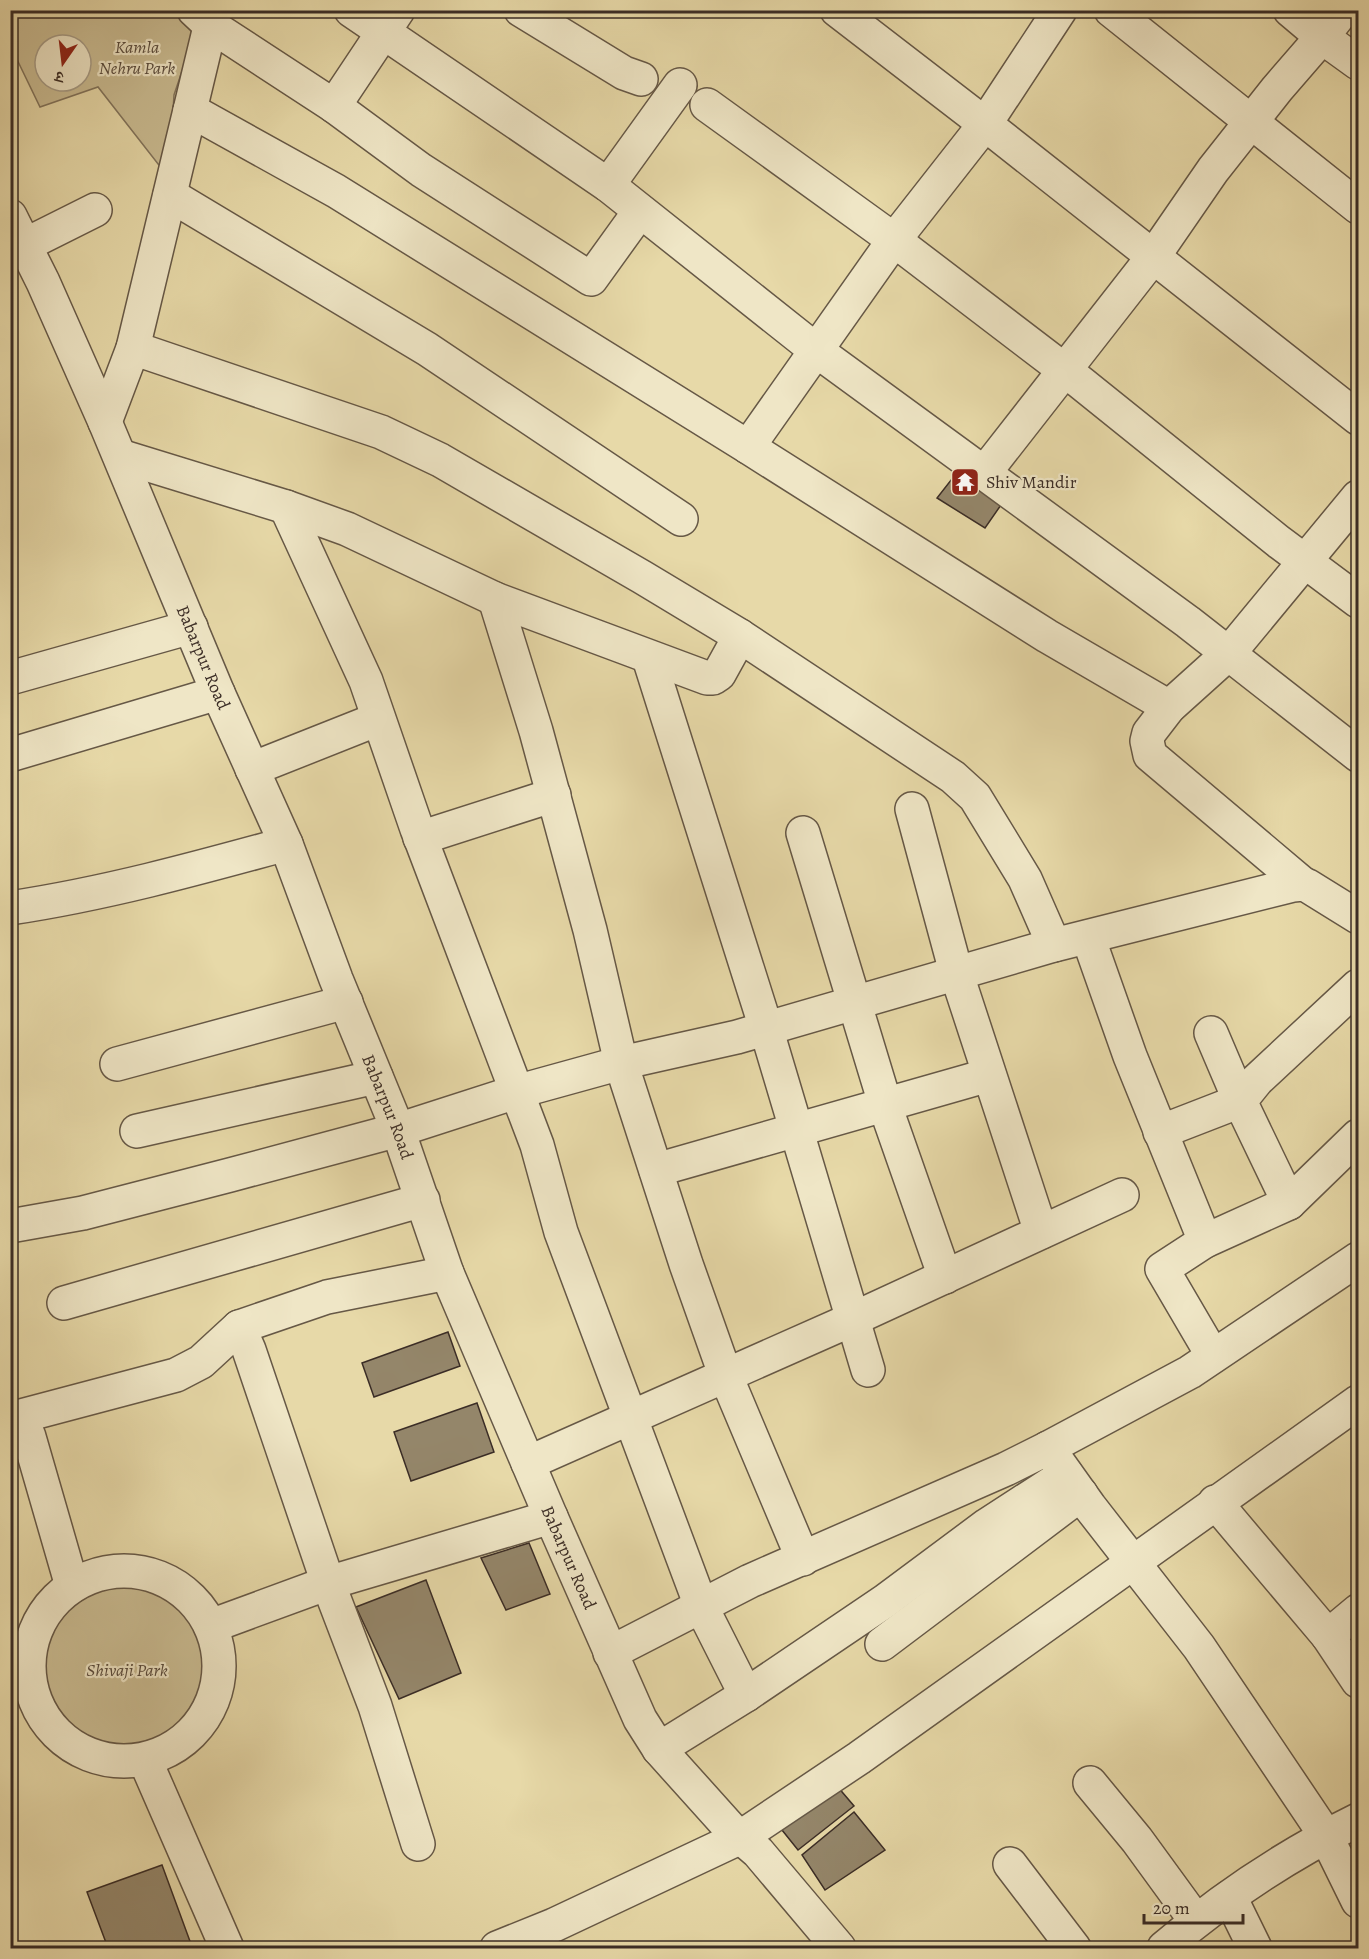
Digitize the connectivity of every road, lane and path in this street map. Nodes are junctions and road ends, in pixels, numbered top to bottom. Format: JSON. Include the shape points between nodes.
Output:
{"nodes":[{"id":1,"x":351,"y":10,"type":"edge"},
{"id":2,"x":521,"y":10,"type":"edge"},
{"id":3,"x":837,"y":10,"type":"edge"},
{"id":4,"x":1060,"y":10,"type":"edge"},
{"id":5,"x":1111,"y":10,"type":"edge"},
{"id":6,"x":1290,"y":10,"type":"edge"},
{"id":7,"x":1343,"y":10,"type":"edge"},
{"id":8,"x":206,"y":16,"type":"edge"},
{"id":9,"x":391,"y":22,"type":"edge"},
{"id":10,"x":1322,"y":38,"type":"junction"},
{"id":11,"x":1359,"y":63,"type":"edge"},
{"id":12,"x":641,"y":79,"type":"dead end"},
{"id":13,"x":680,"y":85,"type":"dead end"},
{"id":14,"x":707,"y":105,"type":"dead end"},
{"id":15,"x":334,"y":106,"type":"junction"},
{"id":16,"x":190,"y":110,"type":"junction"},
{"id":17,"x":1252,"y":122,"type":"junction"},
{"id":18,"x":985,"y":124,"type":"junction"},
{"id":19,"x":608,"y":185,"type":"junction"},
{"id":20,"x":170,"y":195,"type":"junction"},
{"id":21,"x":1359,"y":207,"type":"edge"},
{"id":22,"x":95,"y":210,"type":"dead end"},
{"id":23,"x":640,"y":211,"type":"junction"},
{"id":24,"x":10,"y":216,"type":"edge"},
{"id":25,"x":894,"y":240,"type":"junction"},
{"id":26,"x":25,"y":245,"type":"junction"},
{"id":27,"x":1153,"y":257,"type":"junction"},
{"id":28,"x":133,"y":348,"type":"junction"},
{"id":29,"x":817,"y":351,"type":"junction"},
{"id":30,"x":1065,"y":371,"type":"junction"},
{"id":31,"x":1359,"y":418,"type":"edge"},
{"id":32,"x":105,"y":422,"type":"junction"},
{"id":33,"x":748,"y":447,"type":"junction"},
{"id":34,"x":120,"y":456,"type":"junction"},
{"id":35,"x":985,"y":472,"type":"junction"},
{"id":36,"x":1359,"y":497,"type":"edge"},
{"id":37,"x":285,"y":507,"type":"junction"},
{"id":38,"x":681,"y":519,"type":"dead end"},
{"id":39,"x":1306,"y":561,"type":"junction"},
{"id":40,"x":495,"y":599,"type":"junction"},
{"id":41,"x":1359,"y":601,"type":"edge"},
{"id":42,"x":191,"y":627,"type":"junction"},
{"id":43,"x":740,"y":636,"type":"junction"},
{"id":44,"x":1229,"y":653,"type":"junction"},
{"id":45,"x":649,"y":658,"type":"junction"},
{"id":46,"x":10,"y":678,"type":"edge"},
{"id":47,"x":218,"y":693,"type":"junction"},
{"id":48,"x":1169,"y":707,"type":"junction"},
{"id":49,"x":378,"y":719,"type":"junction"},
{"id":50,"x":10,"y":755,"type":"edge"},
{"id":51,"x":1359,"y":755,"type":"edge"},
{"id":52,"x":252,"y":769,"type":"junction"},
{"id":53,"x":554,"y":795,"type":"junction"},
{"id":54,"x":912,"y":809,"type":"dead end"},
{"id":55,"x":803,"y":833,"type":"dead end"},
{"id":56,"x":420,"y":838,"type":"junction"},
{"id":57,"x":286,"y":844,"type":"junction"},
{"id":58,"x":1303,"y":884,"type":"junction"},
{"id":59,"x":10,"y":908,"type":"edge"},
{"id":60,"x":1359,"y":917,"type":"edge"},
{"id":61,"x":1088,"y":937,"type":"junction"},
{"id":62,"x":1054,"y":945,"type":"junction"},
{"id":63,"x":956,"y":972,"type":"junction"},
{"id":64,"x":1359,"y":986,"type":"edge"},
{"id":65,"x":345,"y":1002,"type":"junction"},
{"id":66,"x":854,"y":1002,"type":"junction"},
{"id":67,"x":766,"y":1028,"type":"junction"},
{"id":68,"x":1211,"y":1033,"type":"dead end"},
{"id":69,"x":621,"y":1063,"type":"junction"},
{"id":70,"x":117,"y":1065,"type":"dead end"},
{"id":71,"x":989,"y":1075,"type":"junction"},
{"id":72,"x":376,"y":1077,"type":"junction"},
{"id":73,"x":516,"y":1092,"type":"junction"},
{"id":74,"x":1240,"y":1101,"type":"junction"},
{"id":75,"x":886,"y":1104,"type":"junction"},
{"id":76,"x":398,"y":1130,"type":"junction"},
{"id":77,"x":137,"y":1131,"type":"dead end"},
{"id":78,"x":797,"y":1131,"type":"junction"},
{"id":79,"x":1160,"y":1132,"type":"junction"},
{"id":80,"x":1359,"y":1136,"type":"edge"},
{"id":81,"x":656,"y":1170,"type":"junction"},
{"id":82,"x":1122,"y":1195,"type":"dead end"},
{"id":83,"x":423,"y":1200,"type":"junction"},
{"id":84,"x":1289,"y":1203,"type":"junction"},
{"id":85,"x":10,"y":1226,"type":"edge"},
{"id":86,"x":1041,"y":1232,"type":"junction"},
{"id":87,"x":1205,"y":1241,"type":"junction"},
{"id":88,"x":1359,"y":1259,"type":"edge"},
{"id":89,"x":447,"y":1273,"type":"junction"},
{"id":90,"x":945,"y":1276,"type":"junction"},
{"id":91,"x":64,"y":1304,"type":"dead end"},
{"id":92,"x":853,"y":1319,"type":"junction"},
{"id":93,"x":239,"y":1327,"type":"junction"},
{"id":94,"x":1213,"y":1356,"type":"junction"},
{"id":95,"x":868,"y":1370,"type":"dead end"},
{"id":96,"x":726,"y":1374,"type":"junction"},
{"id":97,"x":1359,"y":1402,"type":"edge"},
{"id":98,"x":16,"y":1418,"type":"edge"},
{"id":99,"x":631,"y":1418,"type":"junction"},
{"id":100,"x":1048,"y":1448,"type":"junction"},
{"id":101,"x":528,"y":1463,"type":"junction"},
{"id":102,"x":1074,"y":1484,"type":"junction"},
{"id":103,"x":1215,"y":1502,"type":"junction"},
{"id":104,"x":551,"y":1516,"type":"junction"},
{"id":105,"x":803,"y":1559,"type":"junction"},
{"id":106,"x":1134,"y":1564,"type":"junction"},
{"id":107,"x":328,"y":1583,"type":"junction"},
{"id":108,"x":72,"y":1586,"type":"junction"},
{"id":109,"x":701,"y":1606,"type":"junction"},
{"id":110,"x":1359,"y":1611,"type":"edge"},
{"id":111,"x":211,"y":1626,"type":"junction"},
{"id":112,"x":1328,"y":1636,"type":"junction"},
{"id":113,"x":882,"y":1644,"type":"dead end"},
{"id":114,"x":610,"y":1653,"type":"junction"},
{"id":115,"x":1359,"y":1681,"type":"edge"},
{"id":116,"x":21,"y":1693,"type":"edge"},
{"id":117,"x":746,"y":1695,"type":"junction"},
{"id":118,"x":659,"y":1749,"type":"junction"},
{"id":119,"x":145,"y":1760,"type":"junction"},
{"id":120,"x":1090,"y":1783,"type":"dead end"},
{"id":121,"x":1359,"y":1820,"type":"edge"},
{"id":122,"x":1326,"y":1836,"type":"junction"},
{"id":123,"x":741,"y":1837,"type":"junction"},
{"id":124,"x":418,"y":1844,"type":"dead end"},
{"id":125,"x":1010,"y":1864,"type":"dead end"},
{"id":126,"x":1230,"y":1897,"type":"junction"},
{"id":127,"x":1359,"y":1901,"type":"edge"},
{"id":128,"x":1196,"y":1921,"type":"junction"},
{"id":129,"x":834,"y":1947,"type":"edge"},
{"id":130,"x":227,"y":1948,"type":"edge"},
{"id":131,"x":497,"y":1948,"type":"edge"},
{"id":132,"x":1074,"y":1948,"type":"edge"},
{"id":133,"x":1164,"y":1948,"type":"edge"},
{"id":134,"x":1255,"y":1948,"type":"edge"}],
"edges":[{"from":1,"to":9,"type":"street"},
{"from":2,"to":12,"type":"street","via":[[624,73]]},
{"from":3,"to":18,"type":"street"},
{"from":4,"to":18,"type":"street"},
{"from":5,"to":17,"type":"street"},
{"from":6,"to":10,"type":"street"},
{"from":7,"to":10,"type":"street"},
{"from":8,"to":15,"type":"street"},
{"from":8,"to":16,"type":"street"},
{"from":9,"to":15,"type":"street"},
{"from":9,"to":19,"type":"street"},
{"from":10,"to":11,"type":"street"},
{"from":10,"to":17,"type":"street"},
{"from":13,"to":19,"type":"street"},
{"from":14,"to":25,"type":"street"},
{"from":15,"to":23,"type":"street","via":[[420,170],[591,279]]},
{"from":16,"to":20,"type":"street"},
{"from":16,"to":33,"type":"street","via":[[336,191]]},
{"from":17,"to":21,"type":"street"},
{"from":17,"to":27,"type":"street","via":[[1213,170]]},
{"from":18,"to":25,"type":"street"},
{"from":18,"to":27,"type":"street"},
{"from":19,"to":23,"type":"street"},
{"from":20,"to":28,"type":"street"},
{"from":20,"to":38,"type":"street","via":[[427,349]]},
{"from":22,"to":26,"type":"street"},
{"from":23,"to":29,"type":"street"},
{"from":24,"to":26,"type":"street","name":"Babarpur Road"},
{"from":25,"to":29,"type":"street"},
{"from":25,"to":30,"type":"street"},
{"from":26,"to":32,"type":"street","name":"Babarpur Road"},
{"from":27,"to":30,"type":"street"},
{"from":27,"to":31,"type":"street"},
{"from":28,"to":32,"type":"street"},
{"from":28,"to":43,"type":"street","via":[[381,432],[440,460]]},
{"from":29,"to":33,"type":"street"},
{"from":29,"to":35,"type":"street"},
{"from":30,"to":35,"type":"street"},
{"from":30,"to":39,"type":"street"},
{"from":32,"to":34,"type":"street","name":"Babarpur Road"},
{"from":33,"to":48,"type":"street","via":[[1047,636]]},
{"from":34,"to":37,"type":"street"},
{"from":34,"to":42,"type":"street","name":"Babarpur Road"},
{"from":35,"to":44,"type":"street"},
{"from":36,"to":39,"type":"street"},
{"from":37,"to":40,"type":"street","via":[[347,530]]},
{"from":37,"to":49,"type":"street","via":[[366,681]]},
{"from":39,"to":41,"type":"street"},
{"from":39,"to":44,"type":"street"},
{"from":40,"to":45,"type":"street"},
{"from":40,"to":53,"type":"street"},
{"from":42,"to":46,"type":"street"},
{"from":42,"to":47,"type":"street","name":"Babarpur Road"},
{"from":43,"to":45,"type":"street","via":[[712,678]]},
{"from":43,"to":62,"type":"street","via":[[953,777],[975,797],[1025,879]]},
{"from":44,"to":48,"type":"street"},
{"from":44,"to":51,"type":"street"},
{"from":45,"to":67,"type":"street"},
{"from":47,"to":50,"type":"street"},
{"from":47,"to":52,"type":"street","name":"Babarpur Road"},
{"from":48,"to":58,"type":"street","via":[[1149,733],[1150,755]]},
{"from":49,"to":52,"type":"street"},
{"from":49,"to":56,"type":"street"},
{"from":52,"to":57,"type":"street","name":"Babarpur Road"},
{"from":53,"to":56,"type":"street"},
{"from":53,"to":69,"type":"street"},
{"from":54,"to":63,"type":"street"},
{"from":55,"to":66,"type":"street"},
{"from":56,"to":73,"type":"street"},
{"from":57,"to":59,"type":"street","via":[[70,899]]},
{"from":57,"to":65,"type":"street","name":"Babarpur Road"},
{"from":58,"to":60,"type":"street"},
{"from":58,"to":61,"type":"street"},
{"from":61,"to":62,"type":"street"},
{"from":61,"to":79,"type":"street"},
{"from":62,"to":63,"type":"street"},
{"from":63,"to":66,"type":"street"},
{"from":63,"to":71,"type":"street"},
{"from":64,"to":74,"type":"street","via":[[1257,1080]]},
{"from":65,"to":70,"type":"street"},
{"from":65,"to":72,"type":"street","name":"Babarpur Road"},
{"from":66,"to":67,"type":"street"},
{"from":66,"to":75,"type":"street"},
{"from":67,"to":69,"type":"street"},
{"from":67,"to":78,"type":"street"},
{"from":68,"to":74,"type":"street"},
{"from":69,"to":73,"type":"street"},
{"from":69,"to":81,"type":"street"},
{"from":71,"to":75,"type":"street"},
{"from":71,"to":86,"type":"street"},
{"from":72,"to":76,"type":"street","name":"Babarpur Road"},
{"from":72,"to":77,"type":"street"},
{"from":73,"to":76,"type":"street"},
{"from":73,"to":99,"type":"street","via":[[537,1145],[561,1232]]},
{"from":74,"to":79,"type":"street"},
{"from":74,"to":84,"type":"street"},
{"from":75,"to":78,"type":"street"},
{"from":75,"to":90,"type":"street"},
{"from":76,"to":83,"type":"street","name":"Babarpur Road"},
{"from":76,"to":85,"type":"street","via":[[83,1213]]},
{"from":78,"to":81,"type":"street"},
{"from":78,"to":92,"type":"street"},
{"from":79,"to":87,"type":"street"},
{"from":80,"to":84,"type":"street"},
{"from":81,"to":96,"type":"street"},
{"from":82,"to":86,"type":"street"},
{"from":83,"to":89,"type":"street","name":"Babarpur Road"},
{"from":83,"to":91,"type":"street"},
{"from":84,"to":87,"type":"street"},
{"from":86,"to":90,"type":"street"},
{"from":87,"to":94,"type":"street","via":[[1162,1269]]},
{"from":88,"to":94,"type":"street"},
{"from":89,"to":93,"type":"street","via":[[327,1297]]},
{"from":89,"to":101,"type":"street","name":"Babarpur Road"},
{"from":90,"to":92,"type":"street"},
{"from":92,"to":95,"type":"street"},
{"from":92,"to":96,"type":"street"},
{"from":93,"to":98,"type":"street","via":[[201,1362],[176,1375]]},
{"from":93,"to":107,"type":"street"},
{"from":94,"to":100,"type":"street"},
{"from":96,"to":99,"type":"street"},
{"from":96,"to":105,"type":"street"},
{"from":97,"to":103,"type":"street"},
{"from":98,"to":108,"type":"street","via":[[29,1437]]},
{"from":99,"to":101,"type":"street"},
{"from":99,"to":109,"type":"street"},
{"from":100,"to":102,"type":"street"},
{"from":100,"to":105,"type":"street"},
{"from":101,"to":104,"type":"street","name":"Babarpur Road"},
{"from":102,"to":106,"type":"street"},
{"from":102,"to":113,"type":"street"},
{"from":102,"to":117,"type":"street","via":[[987,1525],[885,1601]]},
{"from":103,"to":106,"type":"street"},
{"from":103,"to":112,"type":"street"},
{"from":104,"to":107,"type":"street"},
{"from":104,"to":114,"type":"street","name":"Babarpur Road"},
{"from":105,"to":109,"type":"street"},
{"from":106,"to":122,"type":"street","via":[[1199,1647]]},
{"from":106,"to":123,"type":"street"},
{"from":107,"to":111,"type":"street"},
{"from":107,"to":124,"type":"street","via":[[375,1706]]},
{"from":108,"to":111,"type":"street","via":[[102,1573],[135,1571],[166,1580],[193,1599]]},
{"from":108,"to":116,"type":"street","via":[[50,1605],[35,1630]]},
{"from":109,"to":114,"type":"street"},
{"from":109,"to":117,"type":"street"},
{"from":110,"to":112,"type":"street"},
{"from":111,"to":119,"type":"street","via":[[220,1653],[219,1682],[210,1709],[187,1738],[171,1750]]},
{"from":112,"to":115,"type":"street"},
{"from":114,"to":118,"type":"street","name":"Babarpur Road","via":[[640,1719]]},
{"from":116,"to":119,"type":"street","via":[[65,1740],[82,1752],[123,1762]]},
{"from":117,"to":118,"type":"street"},
{"from":118,"to":123,"type":"street","name":"Babarpur Road"},
{"from":119,"to":130,"type":"street"},
{"from":120,"to":128,"type":"street"},
{"from":121,"to":122,"type":"street"},
{"from":122,"to":126,"type":"street"},
{"from":122,"to":127,"type":"street"},
{"from":123,"to":129,"type":"street","name":"Babarpur Road","via":[[758,1852]]},
{"from":123,"to":131,"type":"street"},
{"from":125,"to":132,"type":"street"},
{"from":126,"to":128,"type":"street"},
{"from":126,"to":134,"type":"street"},
{"from":128,"to":133,"type":"street"}]}
